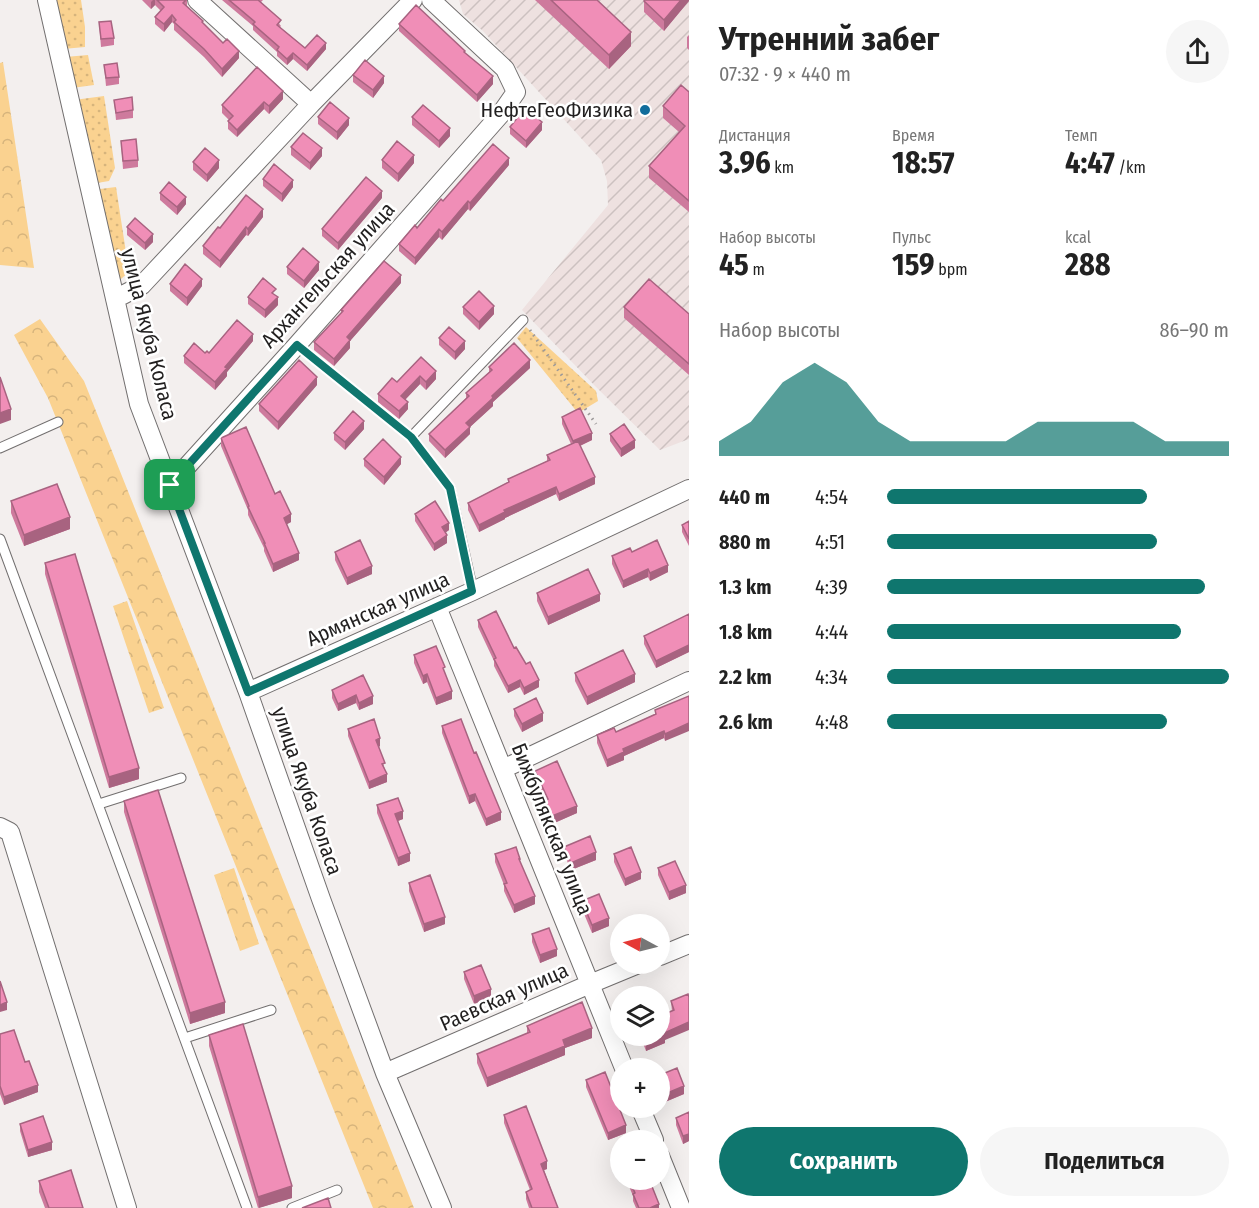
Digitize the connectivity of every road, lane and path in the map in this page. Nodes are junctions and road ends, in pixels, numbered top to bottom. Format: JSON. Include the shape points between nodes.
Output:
{"nodes":[{"id":1,"x":47,"y":0,"type":"edge"},
{"id":2,"x":197,"y":0,"type":"edge"},
{"id":3,"x":412,"y":0,"type":"edge"},
{"id":4,"x":431,"y":0,"type":"edge"},
{"id":5,"x":311,"y":104,"type":"junction"},
{"id":6,"x":115,"y":299,"type":"junction"},
{"id":7,"x":523,"y":320,"type":"joint"},
{"id":8,"x":297,"y":345,"type":"junction"},
{"id":9,"x":58,"y":422,"type":"dead end"},
{"id":10,"x":596,"y":424,"type":"dead end"},
{"id":11,"x":411,"y":437,"type":"junction"},
{"id":12,"x":0,"y":448,"type":"edge"},
{"id":13,"x":170,"y":485,"type":"junction"},
{"id":14,"x":689,"y":489,"type":"edge"},
{"id":15,"x":0,"y":539,"type":"edge"},
{"id":16,"x":472,"y":591,"type":"junction"},
{"id":17,"x":437,"y":607,"type":"junction"},
{"id":18,"x":689,"y":681,"type":"edge"},
{"id":19,"x":248,"y":692,"type":"junction"},
{"id":20,"x":503,"y":769,"type":"junction"},
{"id":21,"x":181,"y":778,"type":"dead end"},
{"id":22,"x":99,"y":804,"type":"junction"},
{"id":23,"x":5,"y":830,"type":"edge"},
{"id":24,"x":689,"y":944,"type":"edge"},
{"id":25,"x":670,"y":952,"type":"edge"},
{"id":26,"x":614,"y":974,"type":"edge"},
{"id":27,"x":590,"y":984,"type":"junction"},
{"id":28,"x":271,"y":1010,"type":"dead end"},
{"id":29,"x":185,"y":1038,"type":"junction"},
{"id":30,"x":620,"y":1058,"type":"edge"},
{"id":31,"x":385,"y":1073,"type":"junction"},
{"id":32,"x":670,"y":1181,"type":"edge"},
{"id":33,"x":337,"y":1190,"type":"dead end"},
{"id":34,"x":126,"y":1208,"type":"edge"},
{"id":35,"x":247,"y":1208,"type":"edge"},
{"id":36,"x":292,"y":1208,"type":"edge"},
{"id":37,"x":442,"y":1208,"type":"edge"},
{"id":38,"x":681,"y":1208,"type":"edge"}],
"edges":[{"from":1,"to":6,"type":"street","name":"улица Якуба Коласа"},
{"from":2,"to":5,"type":"street"},
{"from":3,"to":5,"type":"street"},
{"from":4,"to":8,"type":"street","name":"Архангельская улица","via":[[505,69],[516,92]]},
{"from":5,"to":6,"type":"street","via":[[142,285]]},
{"from":6,"to":13,"type":"street","name":"улица Якуба Коласа","via":[[139,404]]},
{"from":7,"to":10,"type":"path"},
{"from":7,"to":11,"type":"lane"},
{"from":8,"to":11,"type":"lane"},
{"from":8,"to":13,"type":"street","name":"Архангельская улица"},
{"from":9,"to":12,"type":"lane"},
{"from":11,"to":16,"type":"lane","via":[[450,488]]},
{"from":13,"to":19,"type":"street","name":"улица Якуба Коласа"},
{"from":14,"to":16,"type":"street","name":"Армянская улица"},
{"from":15,"to":22,"type":"lane"},
{"from":16,"to":17,"type":"street","name":"Армянская улица"},
{"from":17,"to":19,"type":"street","name":"Армянская улица"},
{"from":17,"to":20,"type":"street","name":"Бижбулякская улица"},
{"from":18,"to":20,"type":"street"},
{"from":19,"to":31,"type":"street","name":"улица Якуба Коласа"},
{"from":20,"to":27,"type":"street","name":"Бижбулякская улица"},
{"from":21,"to":22,"type":"lane"},
{"from":22,"to":29,"type":"lane"},
{"from":23,"to":34,"type":"street"},
{"from":24,"to":25,"type":"street"},
{"from":26,"to":27,"type":"street","name":"Раевская улица"},
{"from":27,"to":30,"type":"street","name":"Бижбулякская улица"},
{"from":27,"to":31,"type":"street","name":"Раевская улица"},
{"from":28,"to":29,"type":"lane"},
{"from":29,"to":35,"type":"lane"},
{"from":31,"to":37,"type":"street","name":"улица Якуба Коласа"},
{"from":32,"to":38,"type":"street"},
{"from":33,"to":36,"type":"lane"}]}
